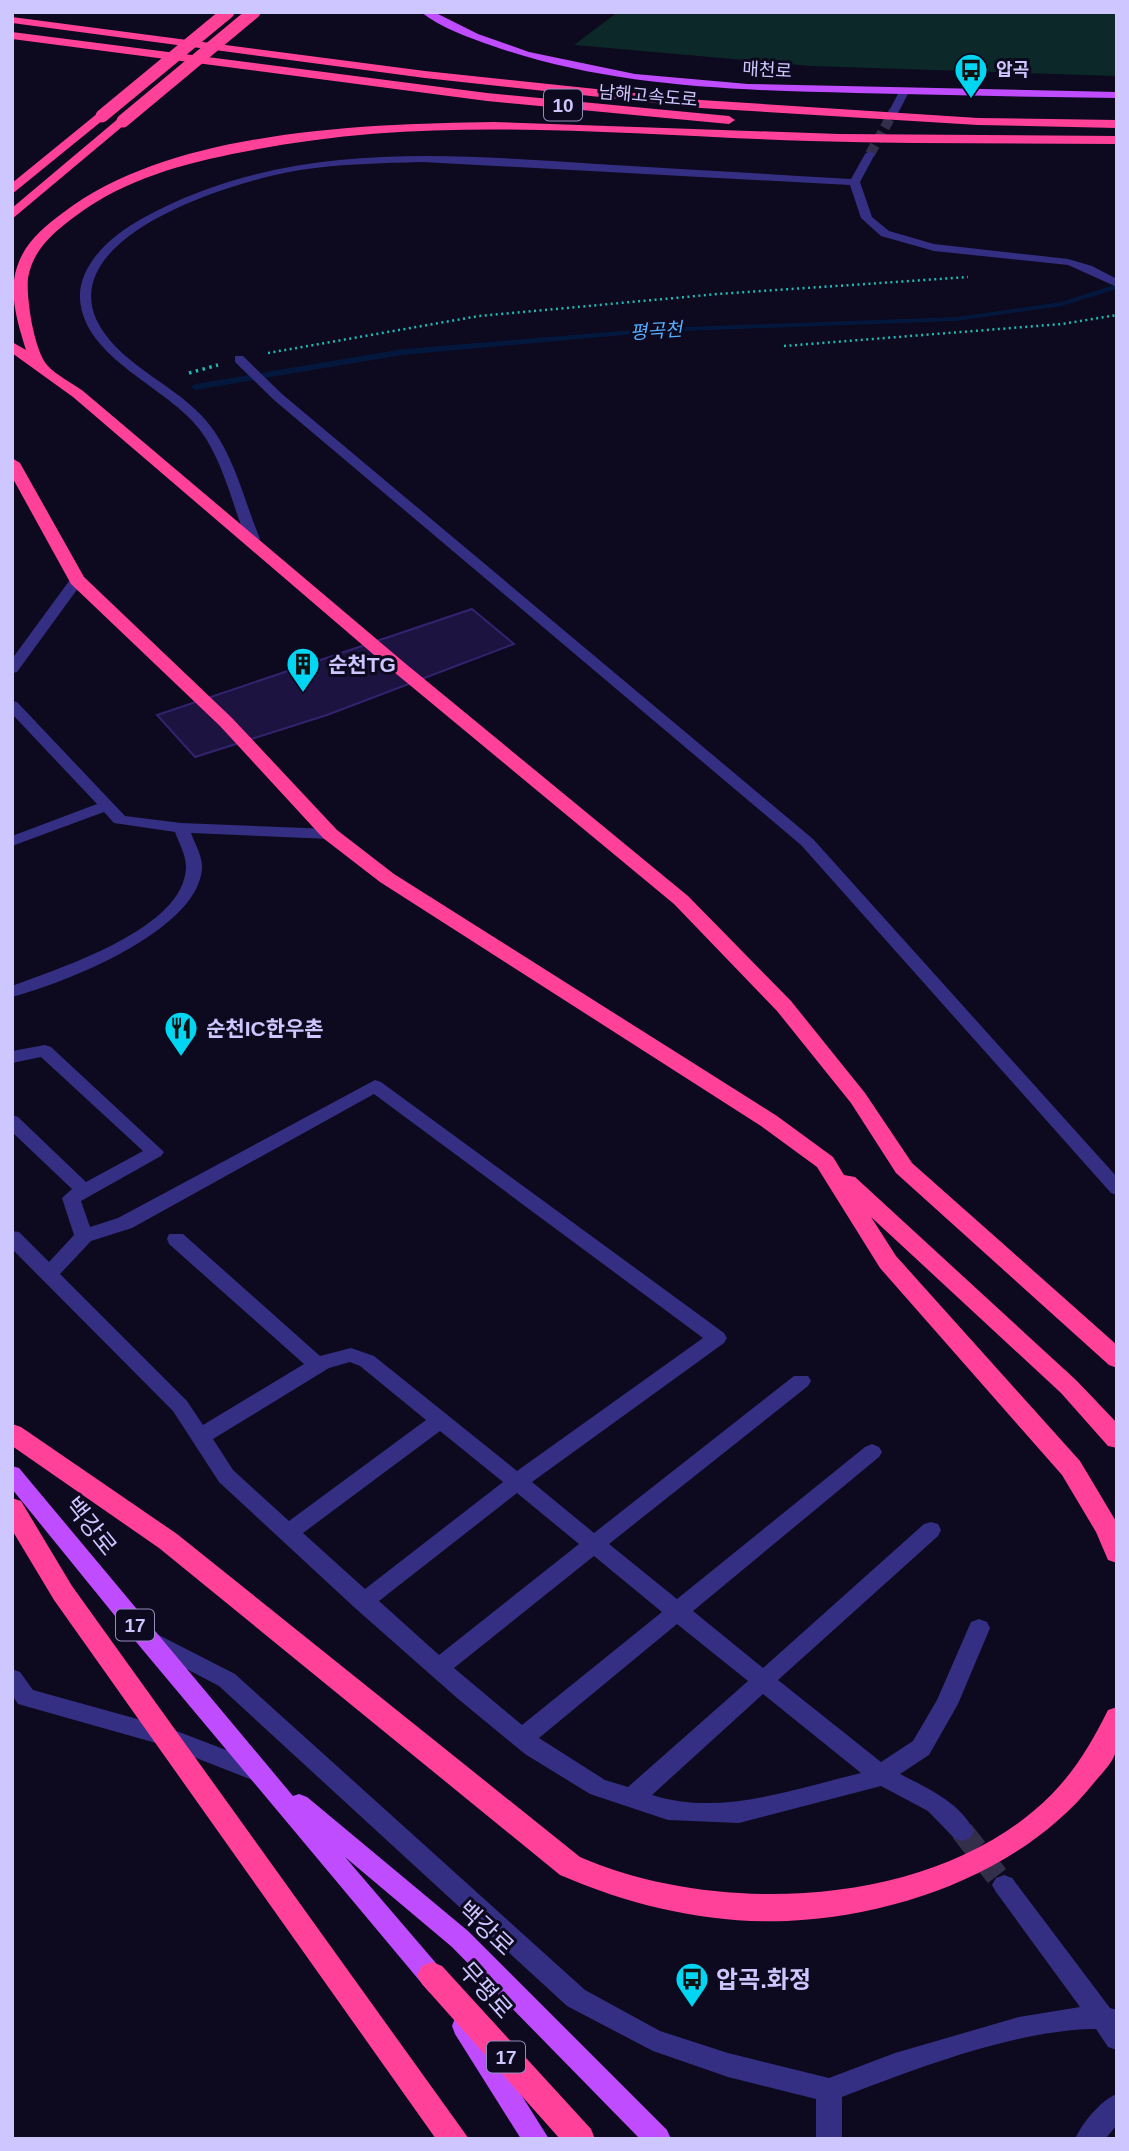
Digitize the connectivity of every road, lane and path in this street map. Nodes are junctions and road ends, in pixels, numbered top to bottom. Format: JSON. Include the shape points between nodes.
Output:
{"nodes":[{"id":1,"x":228,"y":12,"type":"edge"},
{"id":2,"x":254,"y":12,"type":"edge"},
{"id":3,"x":426,"y":12,"type":"edge"},
{"id":4,"x":12,"y":18,"type":"edge"},
{"id":5,"x":12,"y":35,"type":"edge"},
{"id":6,"x":904,"y":92,"type":"junction"},
{"id":7,"x":1117,"y":95,"type":"edge"},
{"id":8,"x":894,"y":111,"type":"tunnel mouth"},
{"id":9,"x":1117,"y":124,"type":"edge"},
{"id":10,"x":1010,"y":140,"type":"junction"},
{"id":11,"x":1117,"y":141,"type":"edge"},
{"id":12,"x":870,"y":154,"type":"tunnel mouth"},
{"id":13,"x":855,"y":182,"type":"junction"},
{"id":14,"x":12,"y":190,"type":"edge"},
{"id":15,"x":12,"y":215,"type":"edge"},
{"id":16,"x":971,"y":277,"type":"dead end"},
{"id":17,"x":1117,"y":284,"type":"edge"},
{"id":18,"x":1117,"y":315,"type":"edge"},
{"id":19,"x":12,"y":346,"type":"edge"},
{"id":20,"x":785,"y":346,"type":"dead end"},
{"id":21,"x":239,"y":359,"type":"junction"},
{"id":22,"x":40,"y":366,"type":"junction"},
{"id":23,"x":189,"y":373,"type":"dead end"},
{"id":24,"x":12,"y":463,"type":"edge"},
{"id":25,"x":253,"y":539,"type":"junction"},
{"id":26,"x":77,"y":580,"type":"junction"},
{"id":27,"x":12,"y":669,"type":"edge"},
{"id":28,"x":12,"y":705,"type":"edge"},
{"id":29,"x":106,"y":806,"type":"junction"},
{"id":30,"x":181,"y":828,"type":"junction"},
{"id":31,"x":330,"y":834,"type":"junction"},
{"id":32,"x":12,"y":841,"type":"edge"},
{"id":33,"x":12,"y":992,"type":"edge"},
{"id":34,"x":12,"y":1057,"type":"edge"},
{"id":35,"x":12,"y":1121,"type":"edge"},
{"id":36,"x":825,"y":1162,"type":"junction"},
{"id":37,"x":1117,"y":1189,"type":"edge"},
{"id":38,"x":84,"y":1190,"type":"junction"},
{"id":39,"x":84,"y":1236,"type":"junction"},
{"id":40,"x":12,"y":1237,"type":"edge"},
{"id":41,"x":176,"y":1239,"type":"dead end"},
{"id":42,"x":50,"y":1274,"type":"junction"},
{"id":43,"x":1117,"y":1359,"type":"edge"},
{"id":44,"x":318,"y":1365,"type":"junction"},
{"id":45,"x":801,"y":1381,"type":"dead end"},
{"id":46,"x":440,"y":1420,"type":"junction"},
{"id":47,"x":12,"y":1433,"type":"edge"},
{"id":48,"x":200,"y":1437,"type":"junction"},
{"id":49,"x":1117,"y":1439,"type":"edge"},
{"id":50,"x":872,"y":1452,"type":"dead end"},
{"id":51,"x":12,"y":1474,"type":"edge"},
{"id":52,"x":517,"y":1482,"type":"junction"},
{"id":53,"x":12,"y":1508,"type":"edge"},
{"id":54,"x":931,"y":1531,"type":"dead end"},
{"id":55,"x":288,"y":1533,"type":"junction"},
{"id":56,"x":595,"y":1545,"type":"junction"},
{"id":57,"x":1117,"y":1553,"type":"edge"},
{"id":58,"x":363,"y":1602,"type":"junction"},
{"id":59,"x":677,"y":1611,"type":"junction"},
{"id":60,"x":979,"y":1628,"type":"dead end"},
{"id":61,"x":145,"y":1637,"type":"junction"},
{"id":62,"x":438,"y":1668,"type":"junction"},
{"id":63,"x":12,"y":1678,"type":"edge"},
{"id":64,"x":763,"y":1680,"type":"junction"},
{"id":65,"x":1117,"y":1718,"type":"edge"},
{"id":66,"x":166,"y":1736,"type":"junction"},
{"id":67,"x":522,"y":1739,"type":"junction"},
{"id":68,"x":261,"y":1773,"type":"junction"},
{"id":69,"x":880,"y":1775,"type":"junction"},
{"id":70,"x":632,"y":1798,"type":"junction"},
{"id":71,"x":962,"y":1831,"type":"tunnel mouth"},
{"id":72,"x":1004,"y":1885,"type":"tunnel mouth"},
{"id":73,"x":432,"y":1975,"type":"junction"},
{"id":74,"x":1110,"y":2019,"type":"edge"},
{"id":75,"x":1117,"y":2039,"type":"edge"},
{"id":76,"x":828,"y":2090,"type":"junction"},
{"id":77,"x":1117,"y":2106,"type":"edge"},
{"id":78,"x":454,"y":2139,"type":"edge"},
{"id":79,"x":536,"y":2139,"type":"edge"},
{"id":80,"x":580,"y":2139,"type":"edge"},
{"id":81,"x":658,"y":2139,"type":"edge"},
{"id":82,"x":829,"y":2139,"type":"edge"},
{"id":83,"x":1088,"y":2139,"type":"edge"}],
"edges":[{"from":1,"to":14,"type":"highway","bridge":true},
{"from":2,"to":15,"type":"highway","bridge":true},
{"from":3,"to":6,"type":"main road","name":"매천로","via":[[491,43],[620,73],[699,83]]},
{"from":4,"to":9,"type":"highway","name":"남해고속도로","number":"10","via":[[674,102],[881,117]]},
{"from":5,"to":10,"type":"highway","name":"남해고속도로","number":"10","via":[[667,116]]},
{"from":6,"to":7,"type":"main road","name":"매천로"},
{"from":6,"to":8,"type":"street"},
{"from":10,"to":11,"type":"highway","name":"남해고속도로","number":"10"},
{"from":10,"to":22,"type":"highway","via":[[440,126],[356,131],[241,147],[129,180],[51,228],[28,256],[19,290]]},
{"from":12,"to":13,"type":"street"},
{"from":13,"to":17,"type":"street","via":[[863,214],[886,233],[977,255],[1066,262],[1093,269]]},
{"from":13,"to":25,"type":"street","via":[[402,159],[338,163],[248,178],[144,220],[99,262],[85,297],[87,313],[114,349],[197,417],[210,435]]},
{"from":16,"to":21,"type":"path","via":[[479,316]]},
{"from":18,"to":20,"type":"path","via":[[1062,324]]},
{"from":19,"to":22,"type":"highway"},
{"from":21,"to":23,"type":"path"},
{"from":21,"to":37,"type":"street","via":[[278,397],[807,842]]},
{"from":22,"to":25,"type":"highway"},
{"from":24,"to":26,"type":"highway"},
{"from":25,"to":43,"type":"highway","via":[[400,668],[681,900],[784,1006],[858,1098],[904,1168]]},
{"from":26,"to":27,"type":"street"},
{"from":26,"to":31,"type":"highway","via":[[226,722]]},
{"from":28,"to":29,"type":"street"},
{"from":29,"to":30,"type":"street","via":[[120,820]]},
{"from":29,"to":32,"type":"street"},
{"from":30,"to":31,"type":"street"},
{"from":30,"to":33,"type":"street","via":[[195,869],[190,888],[176,908],[103,955]]},
{"from":31,"to":36,"type":"highway","via":[[387,878],[769,1121]]},
{"from":34,"to":38,"type":"street","via":[[45,1051],[155,1152]]},
{"from":35,"to":38,"type":"street"},
{"from":36,"to":49,"type":"highway","via":[[1069,1387]]},
{"from":36,"to":57,"type":"highway","via":[[888,1262],[1071,1468]]},
{"from":38,"to":39,"type":"street","via":[[71,1198]]},
{"from":39,"to":42,"type":"street"},
{"from":39,"to":52,"type":"street","via":[[125,1223],[375,1086],[717,1338]]},
{"from":40,"to":42,"type":"street"},
{"from":41,"to":44,"type":"street"},
{"from":42,"to":48,"type":"street","via":[[180,1406]]},
{"from":44,"to":46,"type":"street","via":[[340,1356],[358,1357]]},
{"from":44,"to":48,"type":"street"},
{"from":45,"to":56,"type":"street"},
{"from":46,"to":52,"type":"street"},
{"from":46,"to":55,"type":"street"},
{"from":47,"to":65,"type":"highway","via":[[168,1541],[570,1866],[609,1883],[664,1898],[787,1908],[862,1900],[965,1868],[1016,1839],[1061,1802],[1105,1748]]},
{"from":48,"to":55,"type":"street","via":[[226,1476]]},
{"from":50,"to":59,"type":"street"},
{"from":51,"to":61,"type":"main road","name":"백강로","number":"17"},
{"from":52,"to":56,"type":"street"},
{"from":52,"to":58,"type":"street"},
{"from":53,"to":66,"type":"highway","via":[[63,1592]]},
{"from":54,"to":64,"type":"street"},
{"from":55,"to":58,"type":"street"},
{"from":56,"to":59,"type":"street"},
{"from":56,"to":62,"type":"street"},
{"from":58,"to":62,"type":"street"},
{"from":59,"to":64,"type":"street"},
{"from":59,"to":67,"type":"street"},
{"from":60,"to":69,"type":"street","via":[[947,1704],[921,1748]]},
{"from":61,"to":68,"type":"main road","name":"백강로","number":"17"},
{"from":61,"to":76,"type":"street","via":[[227,1680],[576,1998],[653,2040]]},
{"from":62,"to":67,"type":"street"},
{"from":63,"to":66,"type":"street","via":[[26,1697]]},
{"from":64,"to":69,"type":"street"},
{"from":64,"to":70,"type":"street"},
{"from":66,"to":68,"type":"street"},
{"from":66,"to":78,"type":"highway"},
{"from":67,"to":70,"type":"street","via":[[598,1787]]},
{"from":68,"to":73,"type":"main road","name":"백강로","number":"17"},
{"from":68,"to":81,"type":"main road","name":"백강로","via":[[460,1938]]},
{"from":69,"to":70,"type":"street","via":[[739,1814],[668,1810]]},
{"from":69,"to":71,"type":"street","via":[[936,1804]]},
{"from":72,"to":74,"type":"street"},
{"from":73,"to":79,"type":"main road","name":"백강로","number":"17"},
{"from":73,"to":80,"type":"highway","name":"무평로","number":"17"},
{"from":74,"to":75,"type":"street"},
{"from":74,"to":76,"type":"street","via":[[1067,2018],[1019,2028]]},
{"from":76,"to":82,"type":"street"},
{"from":77,"to":83,"type":"street"}]}
